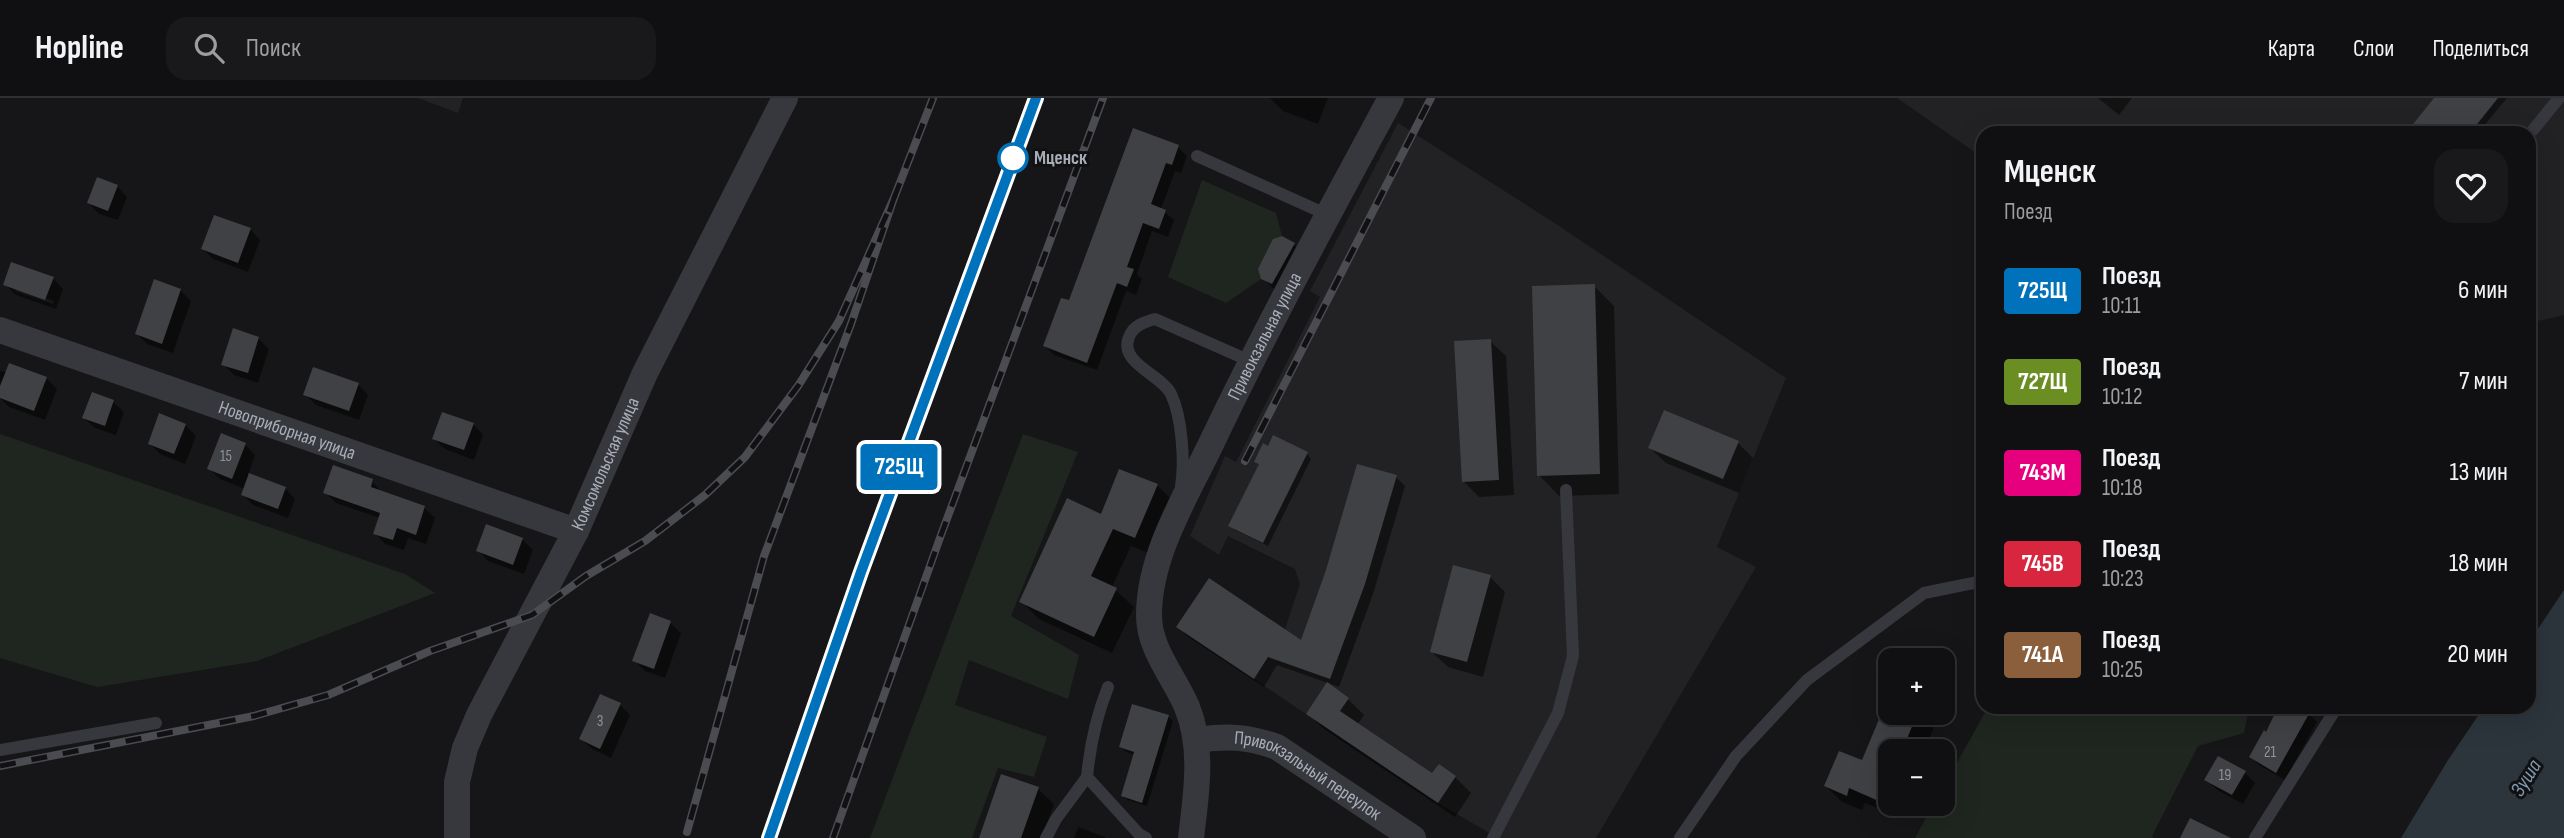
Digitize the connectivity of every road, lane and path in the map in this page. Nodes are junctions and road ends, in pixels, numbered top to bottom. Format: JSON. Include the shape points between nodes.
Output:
{"nodes":[{"id":1,"x":785,"y":98,"type":"edge"},
{"id":2,"x":1391,"y":98,"type":"edge"},
{"id":3,"x":2559,"y":98,"type":"edge"},
{"id":4,"x":2536,"y":126,"type":"edge"},
{"id":5,"x":1197,"y":156,"type":"dead end"},
{"id":6,"x":1328,"y":215,"type":"junction"},
{"id":7,"x":0,"y":330,"type":"edge"},
{"id":8,"x":1250,"y":361,"type":"junction"},
{"id":9,"x":1566,"y":490,"type":"dead end"},
{"id":10,"x":1175,"y":520,"type":"junction"},
{"id":11,"x":576,"y":531,"type":"junction"},
{"id":12,"x":1976,"y":582,"type":"edge"},
{"id":13,"x":1108,"y":687,"type":"dead end"},
{"id":14,"x":2333,"y":714,"type":"edge"},
{"id":15,"x":156,"y":723,"type":"dead end"},
{"id":16,"x":1196,"y":740,"type":"junction"},
{"id":17,"x":0,"y":750,"type":"edge"},
{"id":18,"x":1087,"y":777,"type":"junction"},
{"id":19,"x":457,"y":838,"type":"edge"},
{"id":20,"x":1046,"y":838,"type":"edge"},
{"id":21,"x":1146,"y":838,"type":"edge"},
{"id":22,"x":1191,"y":838,"type":"edge"},
{"id":23,"x":1413,"y":838,"type":"edge"},
{"id":24,"x":1493,"y":838,"type":"edge"},
{"id":25,"x":1680,"y":838,"type":"edge"},
{"id":26,"x":2255,"y":838,"type":"edge"}],
"edges":[{"from":1,"to":11,"type":"street","name":"Комсомольская улица","via":[[645,373]]},
{"from":2,"to":6,"type":"street","name":"Привокзальная улица"},
{"from":3,"to":4,"type":"lane"},
{"from":5,"to":6,"type":"lane"},
{"from":6,"to":8,"type":"street","name":"Привокзальная улица"},
{"from":7,"to":11,"type":"street","name":"Новоприборная улица"},
{"from":8,"to":10,"type":"street","name":"Привокзальная улица"},
{"from":8,"to":10,"type":"lane","via":[[1155,319],[1129,335],[1129,354],[1165,385],[1173,399],[1183,470]]},
{"from":9,"to":24,"type":"lane","via":[[1573,656],[1559,713]]},
{"from":10,"to":16,"type":"street","name":"Привокзальная улица","via":[[1152,580],[1149,617],[1159,657],[1187,707]]},
{"from":11,"to":19,"type":"street","name":"Комсомольская улица","via":[[465,748],[457,782]]},
{"from":12,"to":25,"type":"lane","via":[[1924,593],[1807,680],[1736,756]]},
{"from":13,"to":18,"type":"lane","via":[[1090,744]]},
{"from":14,"to":26,"type":"lane"},
{"from":15,"to":17,"type":"lane"},
{"from":16,"to":22,"type":"street","via":[[1198,778]]},
{"from":16,"to":23,"type":"street","name":"Привокзальный переулок","via":[[1233,736],[1278,747]]},
{"from":18,"to":20,"type":"lane"},
{"from":18,"to":21,"type":"lane"}]}
